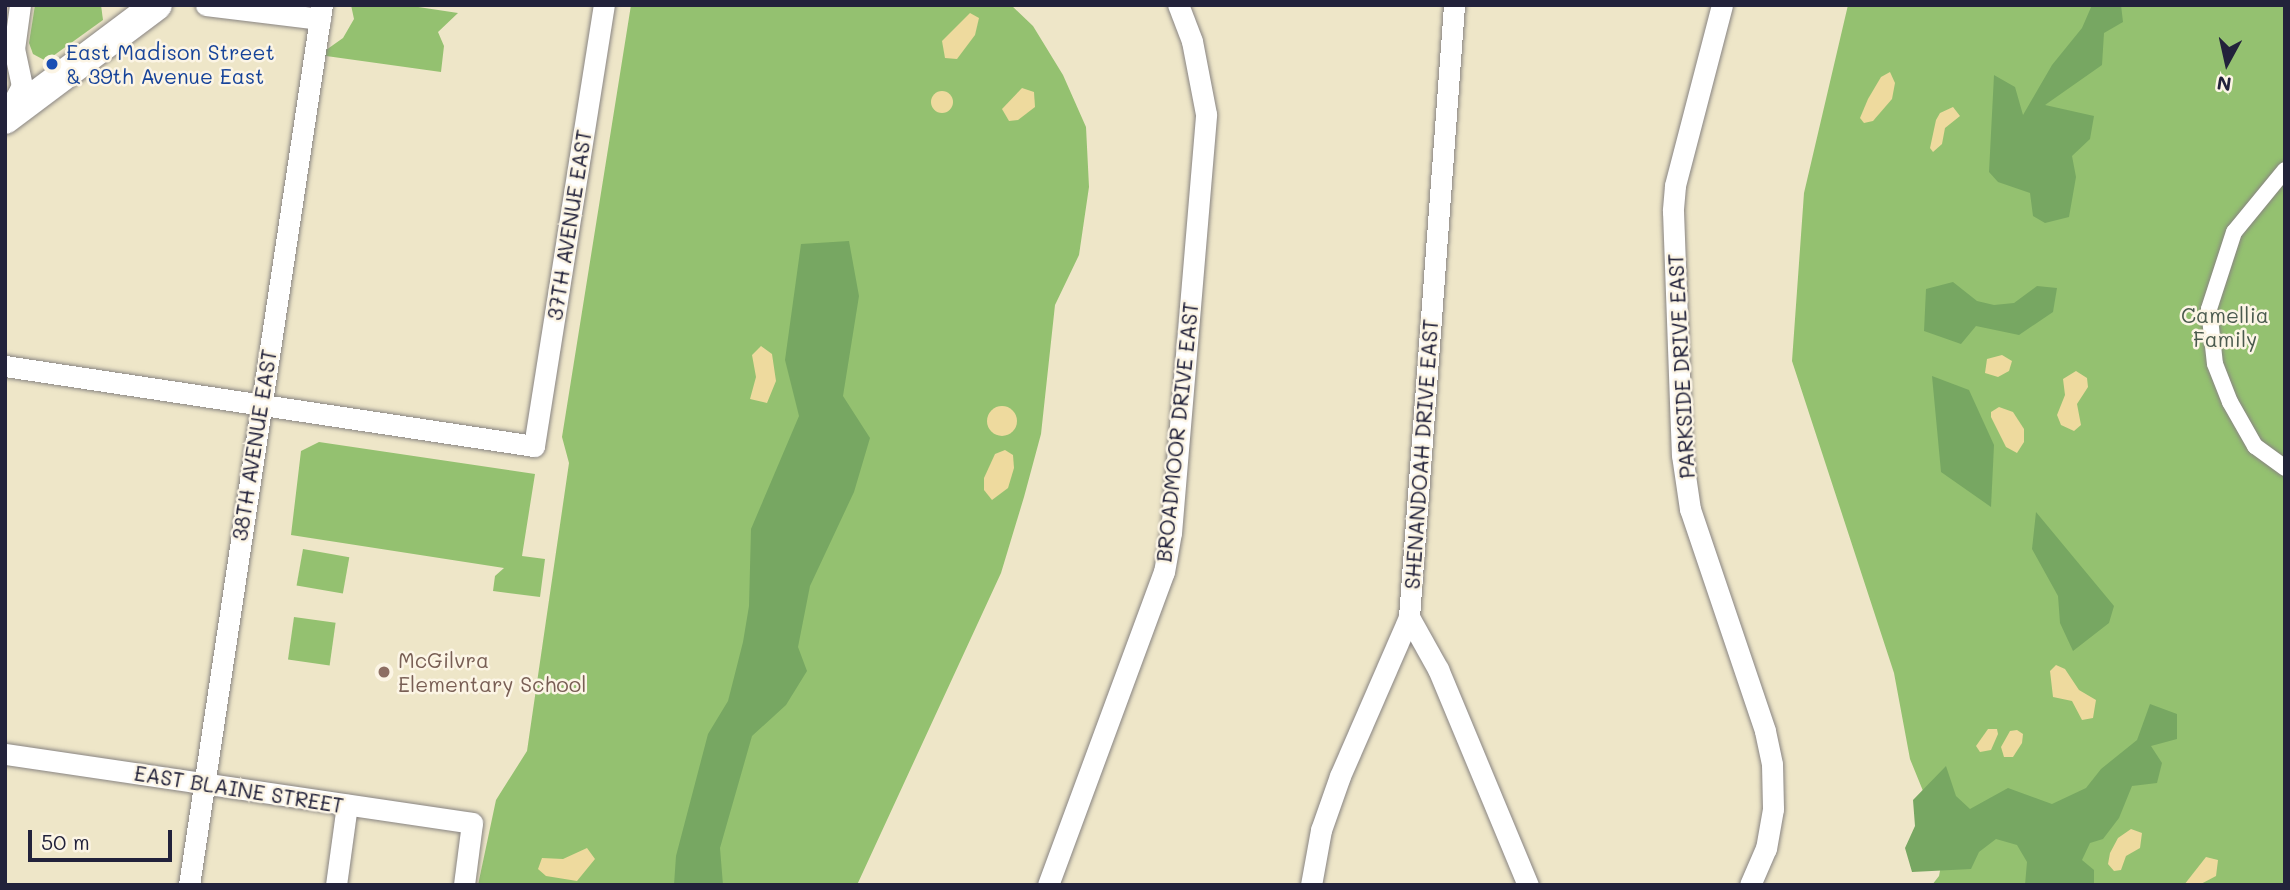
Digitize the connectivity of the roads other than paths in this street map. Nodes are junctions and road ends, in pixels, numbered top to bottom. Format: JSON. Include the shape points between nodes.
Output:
{"nodes":[{"id":1,"x":20,"y":5,"type":"edge"},
{"id":2,"x":157,"y":5,"type":"edge"},
{"id":3,"x":206,"y":5,"type":"edge"},
{"id":4,"x":604,"y":5,"type":"edge"},
{"id":5,"x":1178,"y":5,"type":"edge"},
{"id":6,"x":1454,"y":5,"type":"edge"},
{"id":7,"x":1722,"y":5,"type":"edge"},
{"id":8,"x":321,"y":12,"type":"edge"},
{"id":9,"x":5,"y":119,"type":"edge"},
{"id":10,"x":2285,"y":170,"type":"edge"},
{"id":11,"x":5,"y":366,"type":"edge"},
{"id":12,"x":260,"y":404,"type":"junction"},
{"id":13,"x":2285,"y":467,"type":"edge"},
{"id":14,"x":1409,"y":617,"type":"junction"},
{"id":15,"x":5,"y":754,"type":"edge"},
{"id":16,"x":204,"y":783,"type":"junction"},
{"id":17,"x":347,"y":805,"type":"junction"},
{"id":18,"x":189,"y":885,"type":"edge"},
{"id":19,"x":336,"y":885,"type":"edge"},
{"id":20,"x":464,"y":885,"type":"edge"},
{"id":21,"x":1048,"y":885,"type":"edge"},
{"id":22,"x":1311,"y":885,"type":"edge"},
{"id":23,"x":1528,"y":885,"type":"edge"},
{"id":24,"x":1750,"y":885,"type":"edge"}],
"edges":[{"from":1,"to":9,"type":"street","via":[[14,49],[22,86]]},
{"from":2,"to":9,"type":"main road"},
{"from":3,"to":8,"type":"street"},
{"from":4,"to":12,"type":"street","name":"37TH AVENUE EAST","via":[[534,446]]},
{"from":5,"to":21,"type":"street","name":"BROADMOOR DRIVE EAST","via":[[1192,41],[1206,114],[1171,533],[1164,572]]},
{"from":6,"to":14,"type":"street","name":"SHENANDOAH DRIVE EAST"},
{"from":7,"to":24,"type":"street","name":"PARKSIDE DRIVE EAST","via":[[1675,186],[1673,211],[1682,456],[1690,509],[1772,764],[1773,809],[1766,848]]},
{"from":8,"to":12,"type":"street","name":"38TH AVENUE EAST"},
{"from":10,"to":13,"type":"street","via":[[2239,223],[2219,268],[2208,309],[2215,363],[2231,402],[2255,446]]},
{"from":11,"to":12,"type":"street"},
{"from":12,"to":16,"type":"street","name":"38TH AVENUE EAST"},
{"from":14,"to":22,"type":"street","name":"SHENANDOAH DRIVE EAST","via":[[1340,776],[1321,830]]},
{"from":14,"to":23,"type":"street","via":[[1438,669]]},
{"from":15,"to":16,"type":"street","name":"EAST BLAINE STREET"},
{"from":16,"to":17,"type":"street","name":"EAST BLAINE STREET"},
{"from":16,"to":18,"type":"street","name":"38TH AVENUE EAST"},
{"from":17,"to":19,"type":"street"},
{"from":17,"to":20,"type":"street","name":"EAST BLAINE STREET","via":[[472,823]]}]}
